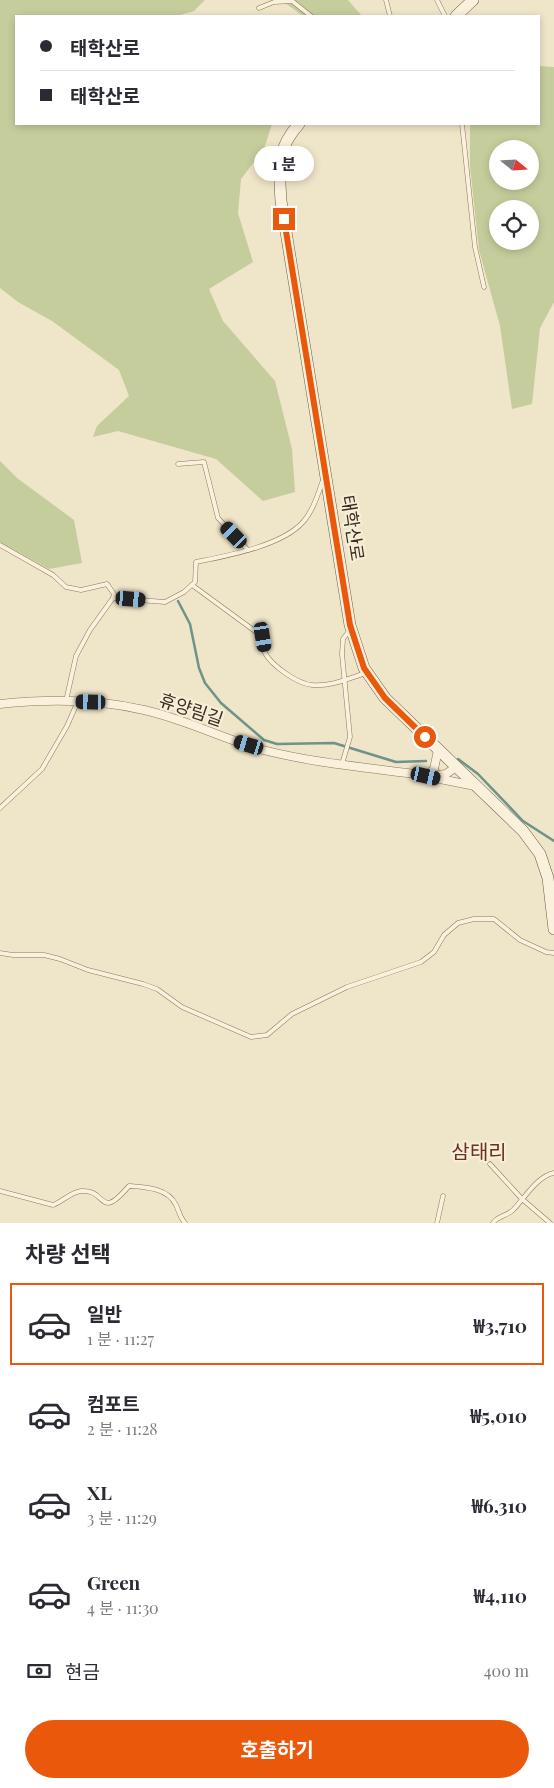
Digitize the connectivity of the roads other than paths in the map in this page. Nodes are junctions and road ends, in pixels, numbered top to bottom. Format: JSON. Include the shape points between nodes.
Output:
{"nodes":[{"id":1,"x":386,"y":0,"type":"edge"},
{"id":2,"x":437,"y":0,"type":"edge"},
{"id":3,"x":473,"y":0,"type":"edge"},
{"id":4,"x":260,"y":8,"type":"dead end"},
{"id":5,"x":310,"y":15,"type":"edge"},
{"id":6,"x":390,"y":15,"type":"edge"},
{"id":7,"x":444,"y":15,"type":"edge"},
{"id":8,"x":457,"y":15,"type":"edge"},
{"id":9,"x":299,"y":125,"type":"edge"},
{"id":10,"x":462,"y":125,"type":"edge"},
{"id":11,"x":484,"y":287,"type":"dead end"},
{"id":12,"x":178,"y":464,"type":"dead end"},
{"id":13,"x":326,"y":473,"type":"junction"},
{"id":14,"x":0,"y":545,"type":"edge"},
{"id":15,"x":248,"y":550,"type":"junction"},
{"id":16,"x":192,"y":585,"type":"junction"},
{"id":17,"x":113,"y":598,"type":"junction"},
{"id":18,"x":351,"y":628,"type":"junction"},
{"id":19,"x":368,"y":673,"type":"junction"},
{"id":20,"x":344,"y":680,"type":"junction"},
{"id":21,"x":66,"y":701,"type":"junction"},
{"id":22,"x":78,"y":701,"type":"junction"},
{"id":23,"x":0,"y":704,"type":"edge"},
{"id":24,"x":438,"y":750,"type":"junction"},
{"id":25,"x":342,"y":765,"type":"junction"},
{"id":26,"x":456,"y":767,"type":"junction"},
{"id":27,"x":426,"y":776,"type":"junction"},
{"id":28,"x":477,"y":787,"type":"junction"},
{"id":29,"x":0,"y":808,"type":"edge"},
{"id":30,"x":550,"y":870,"type":"edge"},
{"id":31,"x":554,"y":929,"type":"edge"},
{"id":32,"x":0,"y":953,"type":"edge"},
{"id":33,"x":554,"y":953,"type":"edge"},
{"id":34,"x":490,"y":1164,"type":"dead end"},
{"id":35,"x":554,"y":1173,"type":"edge"},
{"id":36,"x":0,"y":1191,"type":"edge"},
{"id":37,"x":443,"y":1196,"type":"dead end"},
{"id":38,"x":522,"y":1199,"type":"junction"},
{"id":39,"x":184,"y":1223,"type":"edge"},
{"id":40,"x":437,"y":1223,"type":"edge"},
{"id":41,"x":493,"y":1223,"type":"edge"},
{"id":42,"x":550,"y":1223,"type":"edge"}],
"edges":[{"from":1,"to":6,"type":"lane"},
{"from":2,"to":7,"type":"lane"},
{"from":3,"to":8,"type":"street"},
{"from":4,"to":5,"type":"lane","via":[[274,2],[292,1]]},
{"from":9,"to":13,"type":"street","name":"태학산로","via":[[289,135],[281,153],[281,201]]},
{"from":10,"to":11,"type":"lane","via":[[475,247]]},
{"from":12,"to":15,"type":"lane","via":[[204,462],[218,518]]},
{"from":13,"to":15,"type":"lane","via":[[304,521],[291,533]]},
{"from":13,"to":18,"type":"street","name":"태학산로"},
{"from":14,"to":17,"type":"lane","via":[[66,586],[81,590],[107,584]]},
{"from":15,"to":16,"type":"lane","via":[[196,562]]},
{"from":16,"to":17,"type":"lane","via":[[165,602]]},
{"from":16,"to":20,"type":"lane","via":[[263,637],[266,653],[293,679],[312,685]]},
{"from":17,"to":21,"type":"lane","via":[[76,656]]},
{"from":18,"to":19,"type":"street","name":"태학산로"},
{"from":18,"to":20,"type":"lane","via":[[343,639]]},
{"from":19,"to":20,"type":"lane"},
{"from":19,"to":24,"type":"street","name":"태학산로","via":[[385,698]]},
{"from":20,"to":25,"type":"lane","via":[[349,740]]},
{"from":21,"to":22,"type":"street","name":"휴양림길"},
{"from":21,"to":23,"type":"street","name":"휴양림길"},
{"from":22,"to":25,"type":"street","name":"휴양림길","via":[[144,710],[263,750]]},
{"from":22,"to":29,"type":"lane","via":[[42,769]]},
{"from":24,"to":26,"type":"street","name":"태학산로"},
{"from":24,"to":27,"type":"street","via":[[434,769]]},
{"from":25,"to":27,"type":"street","name":"휴양림길"},
{"from":26,"to":27,"type":"street","name":"휴양림길","via":[[446,774]]},
{"from":26,"to":28,"type":"street","name":"태학산로"},
{"from":27,"to":28,"type":"street"},
{"from":28,"to":30,"type":"street","name":"태학산로","via":[[523,831]]},
{"from":30,"to":31,"type":"street","name":"태학산로"},
{"from":32,"to":33,"type":"lane","via":[[44,955],[143,984],[157,989],[182,1007],[251,1037],[267,1035],[292,1014],[348,987],[421,962],[434,952],[444,935],[458,923],[474,918],[494,919],[520,940]]},
{"from":34,"to":38,"type":"lane"},
{"from":35,"to":38,"type":"lane","via":[[540,1180]]},
{"from":36,"to":39,"type":"lane","via":[[52,1205],[78,1191],[87,1191],[111,1204],[129,1186],[142,1187],[169,1196]]},
{"from":37,"to":40,"type":"lane"},
{"from":38,"to":41,"type":"lane","via":[[511,1212]]},
{"from":38,"to":42,"type":"lane"}]}
